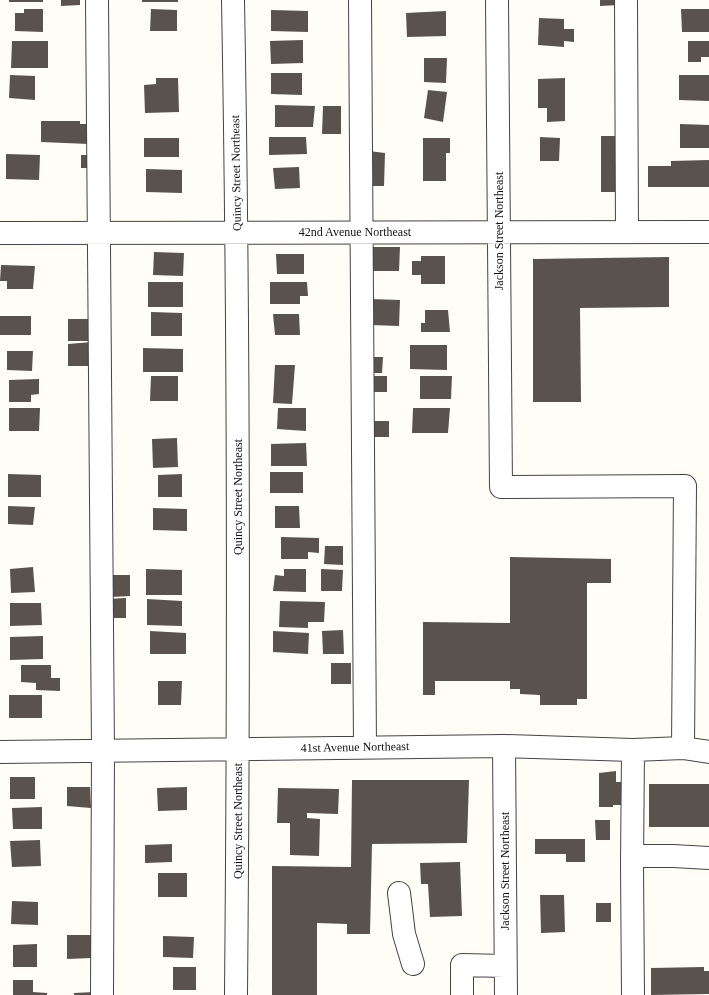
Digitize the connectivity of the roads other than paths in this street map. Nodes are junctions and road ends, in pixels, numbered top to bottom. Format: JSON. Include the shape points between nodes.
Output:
{"nodes":[{"id":1,"x":97,"y":0,"type":"edge"},
{"id":2,"x":233,"y":0,"type":"edge"},
{"id":3,"x":360,"y":0,"type":"edge"},
{"id":4,"x":497,"y":0,"type":"edge"},
{"id":5,"x":626,"y":0,"type":"edge"},
{"id":6,"x":499,"y":231,"type":"junction"},
{"id":7,"x":627,"y":232,"type":"junction"},
{"id":8,"x":709,"y":232,"type":"edge"},
{"id":9,"x":0,"y":233,"type":"edge"},
{"id":10,"x":98,"y":233,"type":"junction"},
{"id":11,"x":237,"y":233,"type":"junction"},
{"id":12,"x":362,"y":233,"type":"junction"},
{"id":13,"x":504,"y":746,"type":"junction"},
{"id":14,"x":365,"y":747,"type":"junction"},
{"id":15,"x":239,"y":748,"type":"junction"},
{"id":16,"x":683,"y":748,"type":"junction"},
{"id":17,"x":103,"y":750,"type":"junction"},
{"id":18,"x":633,"y":750,"type":"junction"},
{"id":19,"x":0,"y":752,"type":"edge"},
{"id":20,"x":709,"y":752,"type":"edge"},
{"id":21,"x":632,"y":856,"type":"junction"},
{"id":22,"x":709,"y":858,"type":"edge"},
{"id":23,"x":399,"y":893,"type":"dead end"},
{"id":24,"x":413,"y":964,"type":"dead end"},
{"id":25,"x":505,"y":966,"type":"junction"},
{"id":26,"x":102,"y":995,"type":"edge"},
{"id":27,"x":236,"y":995,"type":"edge"},
{"id":28,"x":462,"y":995,"type":"edge"},
{"id":29,"x":506,"y":995,"type":"edge"},
{"id":30,"x":633,"y":995,"type":"edge"}],
"edges":[{"from":1,"to":10,"type":"street"},
{"from":2,"to":11,"type":"street","name":"Quincy Street Northeast"},
{"from":3,"to":12,"type":"street"},
{"from":4,"to":6,"type":"street","name":"Jackson Street Northeast"},
{"from":5,"to":7,"type":"street"},
{"from":6,"to":7,"type":"street","name":"42nd Avenue Northeast"},
{"from":6,"to":12,"type":"street","name":"42nd Avenue Northeast"},
{"from":6,"to":16,"type":"street","name":"Jackson Street Northeast","via":[[501,487],[685,486]]},
{"from":7,"to":8,"type":"street","name":"42nd Avenue Northeast"},
{"from":9,"to":10,"type":"street","name":"42nd Avenue Northeast"},
{"from":10,"to":11,"type":"street","name":"42nd Avenue Northeast"},
{"from":10,"to":17,"type":"street"},
{"from":11,"to":12,"type":"street","name":"42nd Avenue Northeast"},
{"from":11,"to":15,"type":"street","name":"Quincy Street Northeast"},
{"from":12,"to":14,"type":"street"},
{"from":13,"to":14,"type":"street","name":"41st Avenue Northeast"},
{"from":13,"to":18,"type":"street","name":"41st Avenue Northeast"},
{"from":13,"to":25,"type":"street","name":"Jackson Street Northeast"},
{"from":14,"to":15,"type":"street","name":"41st Avenue Northeast"},
{"from":15,"to":17,"type":"street","name":"41st Avenue Northeast"},
{"from":15,"to":27,"type":"street","name":"Quincy Street Northeast"},
{"from":16,"to":18,"type":"street","name":"41st Avenue Northeast"},
{"from":16,"to":20,"type":"street","name":"41st Avenue Northeast"},
{"from":17,"to":19,"type":"street","name":"41st Avenue Northeast"},
{"from":17,"to":26,"type":"street"},
{"from":18,"to":21,"type":"street"},
{"from":21,"to":22,"type":"street"},
{"from":21,"to":30,"type":"street"},
{"from":23,"to":24,"type":"street","via":[[404,934]]},
{"from":25,"to":28,"type":"street","via":[[462,965]]},
{"from":25,"to":29,"type":"street","name":"Jackson Street Northeast"}]}
